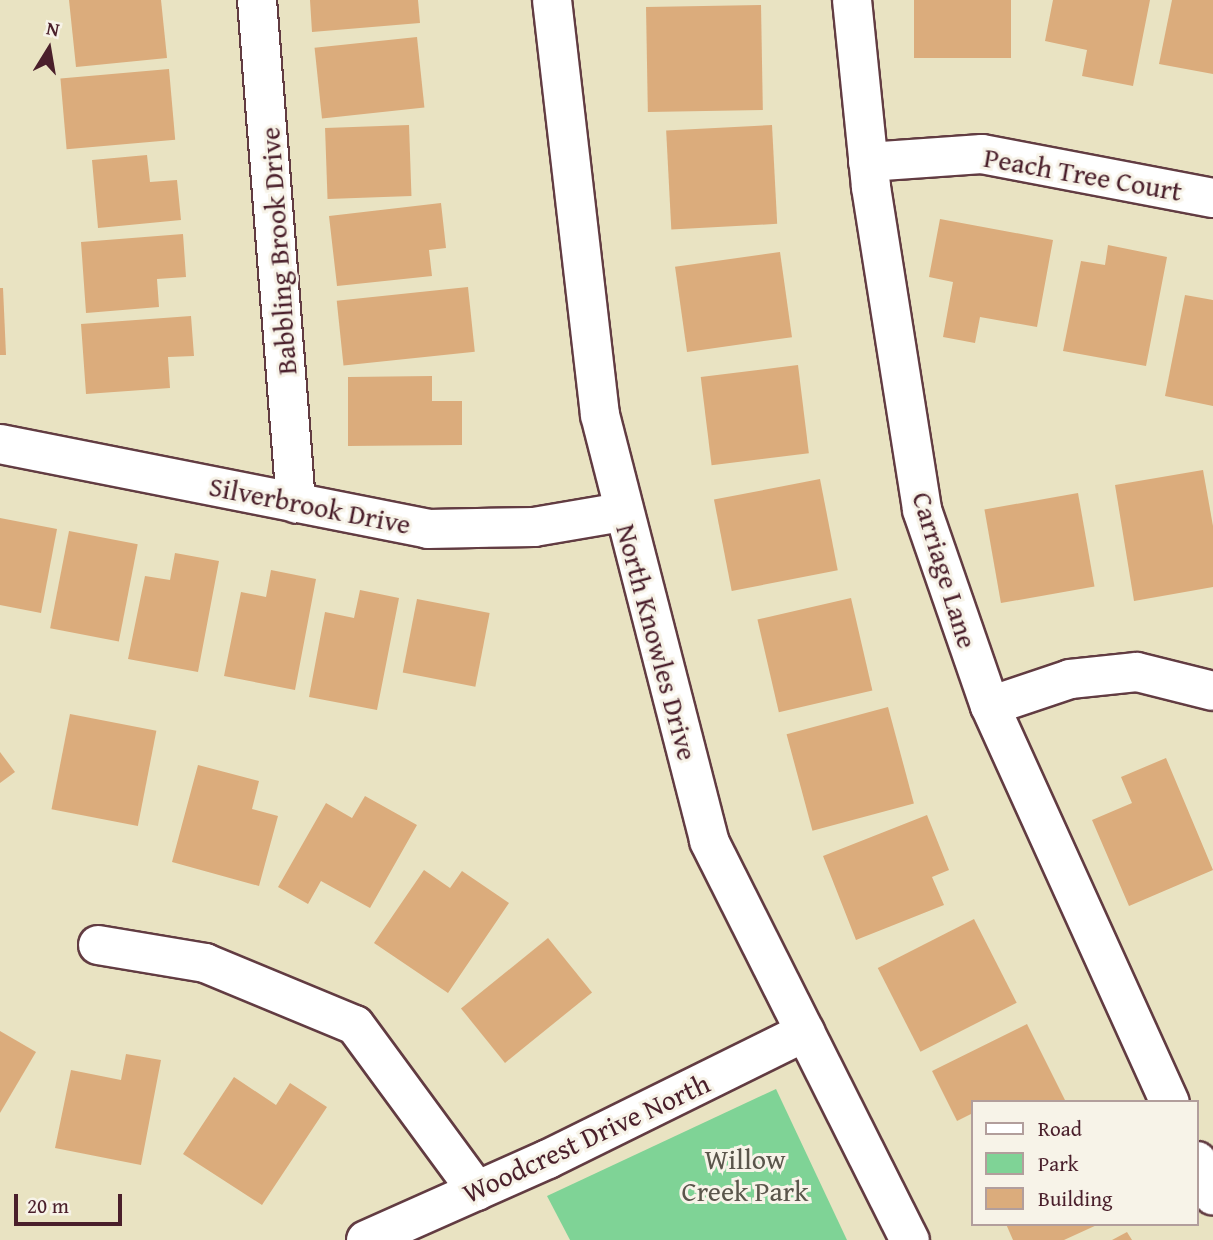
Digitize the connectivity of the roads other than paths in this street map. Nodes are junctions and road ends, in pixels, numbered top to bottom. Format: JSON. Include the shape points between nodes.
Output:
{"nodes":[{"id":1,"x":257,"y":0,"type":"edge"},
{"id":2,"x":552,"y":0,"type":"edge"},
{"id":3,"x":852,"y":0,"type":"edge"},
{"id":4,"x":868,"y":162,"type":"junction"},
{"id":5,"x":1213,"y":198,"type":"edge"},
{"id":6,"x":0,"y":444,"type":"edge"},
{"id":7,"x":296,"y":503,"type":"junction"},
{"id":8,"x":622,"y":512,"type":"junction"},
{"id":9,"x":1213,"y":691,"type":"edge"},
{"id":10,"x":990,"y":706,"type":"junction"},
{"id":11,"x":98,"y":945,"type":"dead end"},
{"id":12,"x":805,"y":1032,"type":"junction"},
{"id":13,"x":1169,"y":1100,"type":"edge"},
{"id":14,"x":1199,"y":1165,"type":"edge"},
{"id":15,"x":477,"y":1191,"type":"junction"},
{"id":16,"x":1213,"y":1195,"type":"edge"},
{"id":17,"x":366,"y":1240,"type":"edge"},
{"id":18,"x":910,"y":1240,"type":"edge"}],
"edges":[{"from":1,"to":7,"type":"street","name":"Babbling Brook Drive"},
{"from":2,"to":8,"type":"street","name":"North Knowles Drive","via":[[586,325]]},
{"from":3,"to":4,"type":"street","name":"Carriage Lane"},
{"from":4,"to":5,"type":"street","name":"Peach Tree Court","via":[[982,154]]},
{"from":4,"to":10,"type":"street","name":"Carriage Lane","via":[[922,510]]},
{"from":6,"to":7,"type":"street","name":"Silverbrook Drive"},
{"from":7,"to":8,"type":"street","name":"Silverbrook Drive","via":[[428,529],[534,527]]},
{"from":8,"to":12,"type":"street","name":"North Knowles Drive","via":[[709,841]]},
{"from":9,"to":10,"type":"street","via":[[1138,672],[1070,679]]},
{"from":10,"to":13,"type":"street","name":"Carriage Lane"},
{"from":11,"to":15,"type":"street","via":[[205,963],[355,1025]]},
{"from":12,"to":15,"type":"street","name":"Woodcrest Drive North"},
{"from":12,"to":18,"type":"street","name":"North Knowles Drive"},
{"from":14,"to":16,"type":"street"},
{"from":15,"to":17,"type":"street","name":"Woodcrest Drive North"}]}
